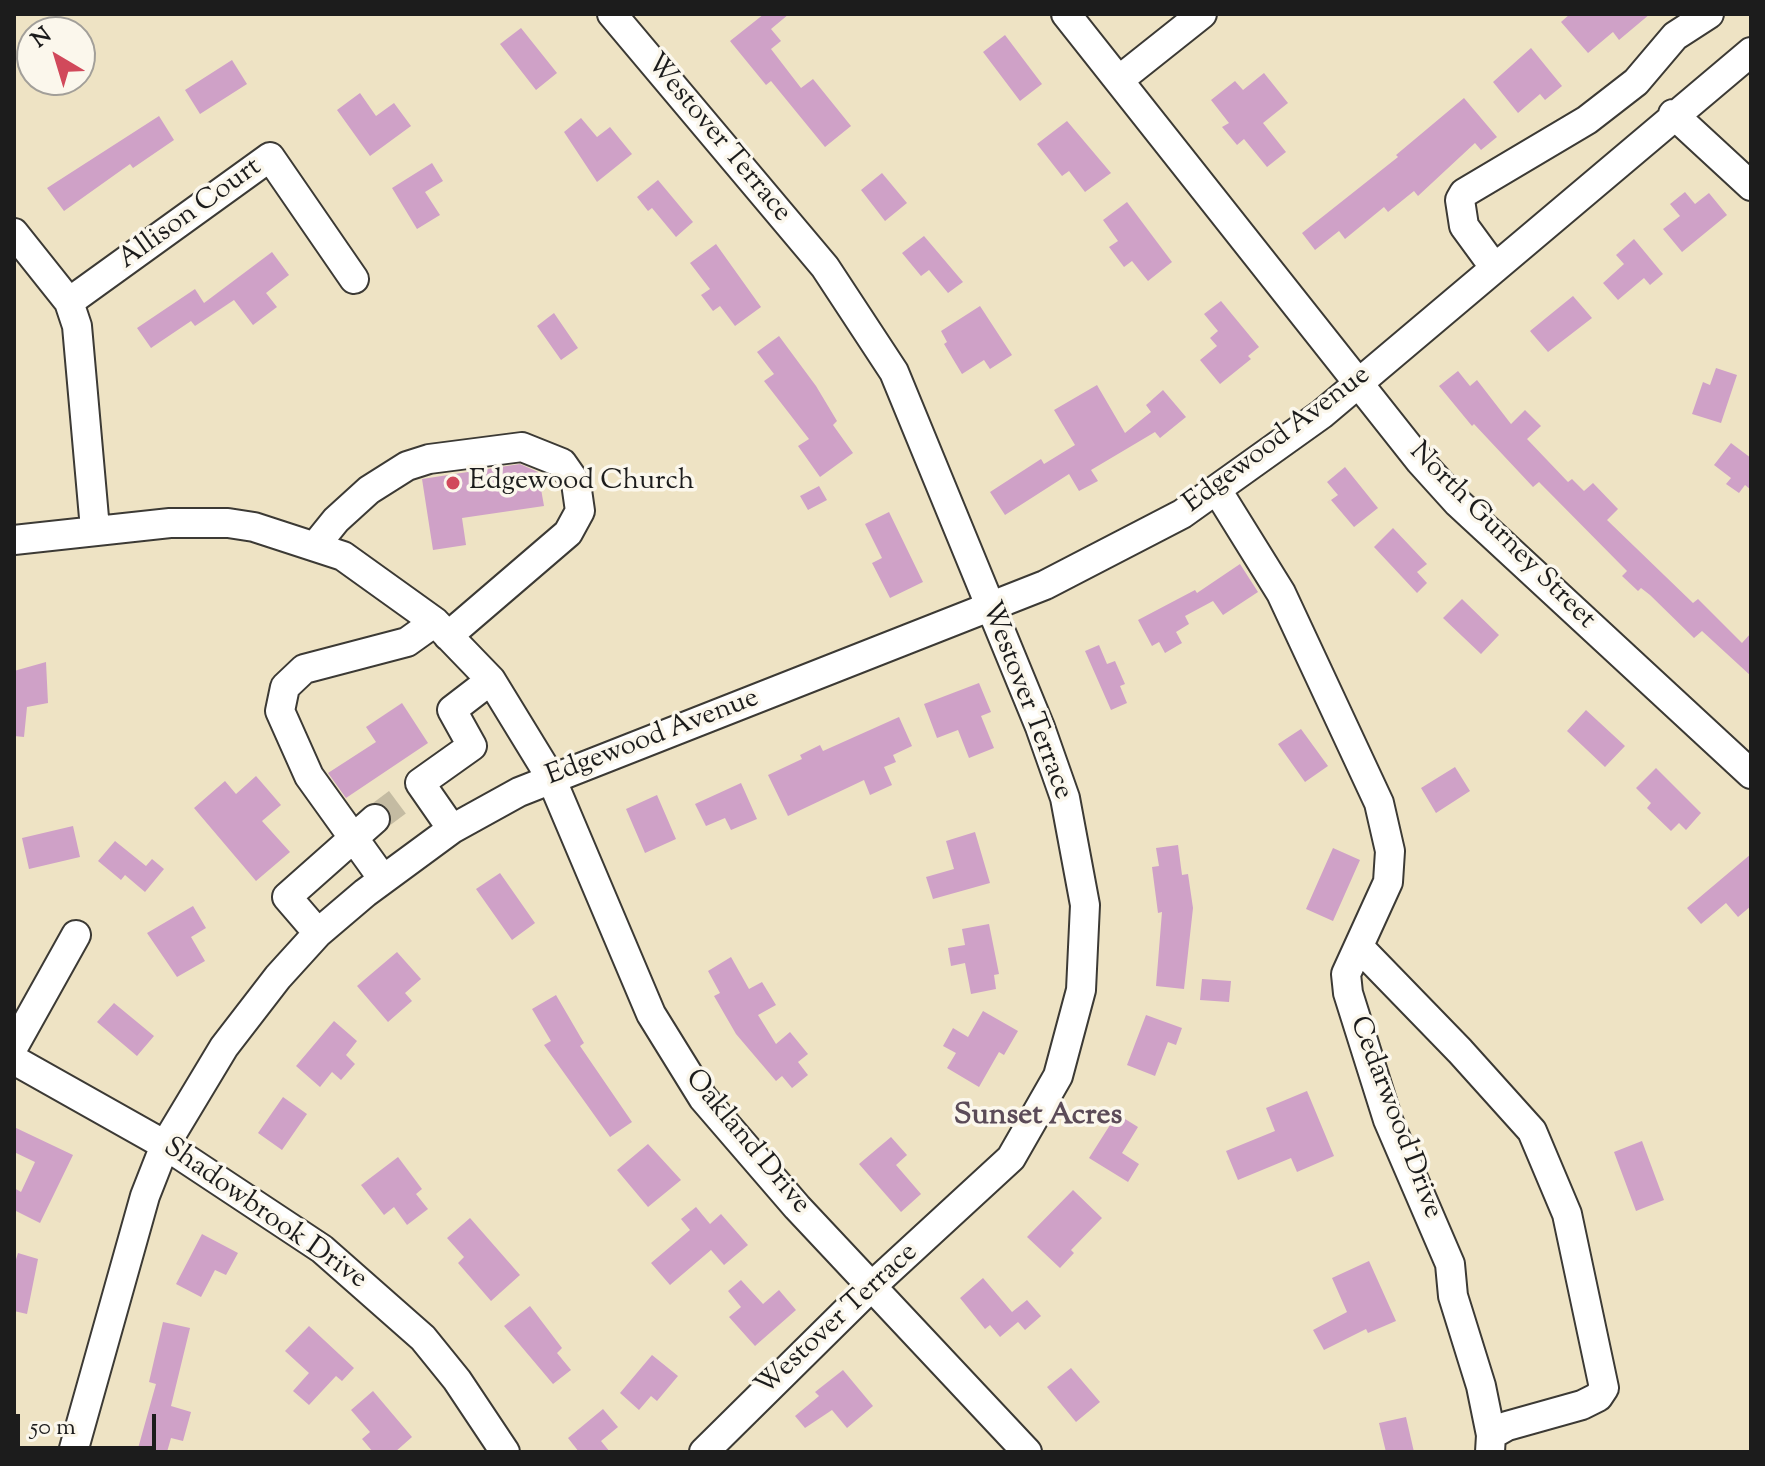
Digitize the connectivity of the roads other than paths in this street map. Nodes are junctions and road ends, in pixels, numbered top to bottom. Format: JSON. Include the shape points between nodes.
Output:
{"nodes":[{"id":1,"x":612,"y":14,"type":"edge"},
{"id":2,"x":1066,"y":14,"type":"edge"},
{"id":3,"x":1202,"y":14,"type":"edge"},
{"id":4,"x":1709,"y":14,"type":"edge"},
{"id":5,"x":1751,"y":52,"type":"edge"},
{"id":6,"x":1119,"y":80,"type":"junction"},
{"id":7,"x":1673,"y":114,"type":"junction"},
{"id":8,"x":1751,"y":186,"type":"edge"},
{"id":9,"x":14,"y":233,"type":"edge"},
{"id":10,"x":1494,"y":267,"type":"junction"},
{"id":11,"x":354,"y":279,"type":"dead end"},
{"id":12,"x":69,"y":302,"type":"junction"},
{"id":13,"x":1356,"y":383,"type":"junction"},
{"id":14,"x":1217,"y":490,"type":"junction"},
{"id":15,"x":95,"y":529,"type":"junction"},
{"id":16,"x":14,"y":540,"type":"edge"},
{"id":17,"x":315,"y":546,"type":"junction"},
{"id":18,"x":989,"y":607,"type":"junction"},
{"id":19,"x":442,"y":629,"type":"junction"},
{"id":20,"x":491,"y":680,"type":"junction"},
{"id":21,"x":1751,"y":774,"type":"edge"},
{"id":22,"x":551,"y":778,"type":"junction"},
{"id":23,"x":375,"y":819,"type":"tunnel mouth"},
{"id":24,"x":452,"y":829,"type":"junction"},
{"id":25,"x":354,"y":839,"type":"junction"},
{"id":26,"x":383,"y":879,"type":"junction"},
{"id":27,"x":318,"y":933,"type":"junction"},
{"id":28,"x":76,"y":935,"type":"dead end"},
{"id":29,"x":1360,"y":948,"type":"junction"},
{"id":30,"x":14,"y":1046,"type":"edge"},
{"id":31,"x":14,"y":1060,"type":"edge"},
{"id":32,"x":165,"y":1145,"type":"junction"},
{"id":33,"x":873,"y":1285,"type":"junction"},
{"id":34,"x":1491,"y":1444,"type":"edge"},
{"id":35,"x":73,"y":1452,"type":"edge"},
{"id":36,"x":505,"y":1452,"type":"edge"},
{"id":37,"x":704,"y":1452,"type":"edge"},
{"id":38,"x":1027,"y":1452,"type":"edge"}],
"edges":[{"from":1,"to":18,"type":"street","name":"Westover Terrace","via":[[825,267],[894,372]]},
{"from":2,"to":6,"type":"street","name":"North Gurney Street"},
{"from":3,"to":6,"type":"street"},
{"from":4,"to":10,"type":"street","via":[[1675,36],[1636,82],[1587,120],[1464,193],[1464,226]]},
{"from":5,"to":7,"type":"street","name":"Edgewood Avenue"},
{"from":6,"to":13,"type":"street","name":"North Gurney Street"},
{"from":7,"to":8,"type":"street"},
{"from":7,"to":10,"type":"street","name":"Edgewood Avenue"},
{"from":9,"to":12,"type":"street"},
{"from":10,"to":13,"type":"street","name":"Edgewood Avenue"},
{"from":11,"to":12,"type":"street","name":"Allison Court","via":[[270,157]]},
{"from":12,"to":15,"type":"street","via":[[82,360]]},
{"from":13,"to":14,"type":"street","name":"Edgewood Avenue"},
{"from":13,"to":21,"type":"street","name":"North Gurney Street","via":[[1458,503]]},
{"from":14,"to":18,"type":"street","name":"Edgewood Avenue","via":[[1083,567]]},
{"from":14,"to":29,"type":"street","name":"Cedarwood Drive","via":[[1281,593],[1379,803],[1390,851],[1388,882]]},
{"from":15,"to":16,"type":"street","name":"Oakland Drive"},
{"from":15,"to":17,"type":"street","name":"Oakland Drive","via":[[228,523]]},
{"from":17,"to":19,"type":"street","name":"Oakland Drive","via":[[343,556]]},
{"from":17,"to":19,"type":"street","via":[[369,490],[418,463],[522,447],[562,463],[576,483],[580,511],[568,533]]},
{"from":18,"to":22,"type":"street","name":"Edgewood Avenue"},
{"from":18,"to":33,"type":"street","name":"Westover Terrace","via":[[1065,798],[1085,905],[1081,990],[1058,1076],[1011,1158]]},
{"from":19,"to":20,"type":"street","name":"Oakland Drive"},
{"from":19,"to":25,"type":"street","via":[[304,669],[285,687],[280,711],[309,776]]},
{"from":20,"to":22,"type":"street","name":"Oakland Drive"},
{"from":20,"to":24,"type":"street","via":[[452,710],[472,746],[411,791]]},
{"from":22,"to":24,"type":"street","name":"Edgewood Avenue"},
{"from":22,"to":33,"type":"street","name":"Oakland Drive","via":[[632,974],[703,1098]]},
{"from":23,"to":25,"type":"street"},
{"from":24,"to":26,"type":"street","name":"Edgewood Avenue"},
{"from":25,"to":26,"type":"street"},
{"from":25,"to":27,"type":"street","via":[[287,897]]},
{"from":26,"to":27,"type":"street","name":"Edgewood Avenue"},
{"from":27,"to":32,"type":"street","name":"Edgewood Avenue","via":[[224,1047]]},
{"from":28,"to":30,"type":"street"},
{"from":29,"to":34,"type":"street","name":"Cedarwood Drive","via":[[1346,974],[1352,1012],[1388,1120],[1450,1264],[1453,1296],[1481,1386]]},
{"from":29,"to":34,"type":"street","via":[[1532,1131],[1567,1214],[1604,1388],[1582,1405],[1507,1426]]},
{"from":31,"to":32,"type":"street","name":"Shadowbrook Drive"},
{"from":32,"to":35,"type":"street","name":"Edgewood Avenue","via":[[109,1314]]},
{"from":32,"to":36,"type":"street","name":"Shadowbrook Drive","via":[[322,1249],[378,1295],[457,1380]]},
{"from":33,"to":37,"type":"street","name":"Westover Terrace"},
{"from":33,"to":38,"type":"street","name":"Oakland Drive"}]}
